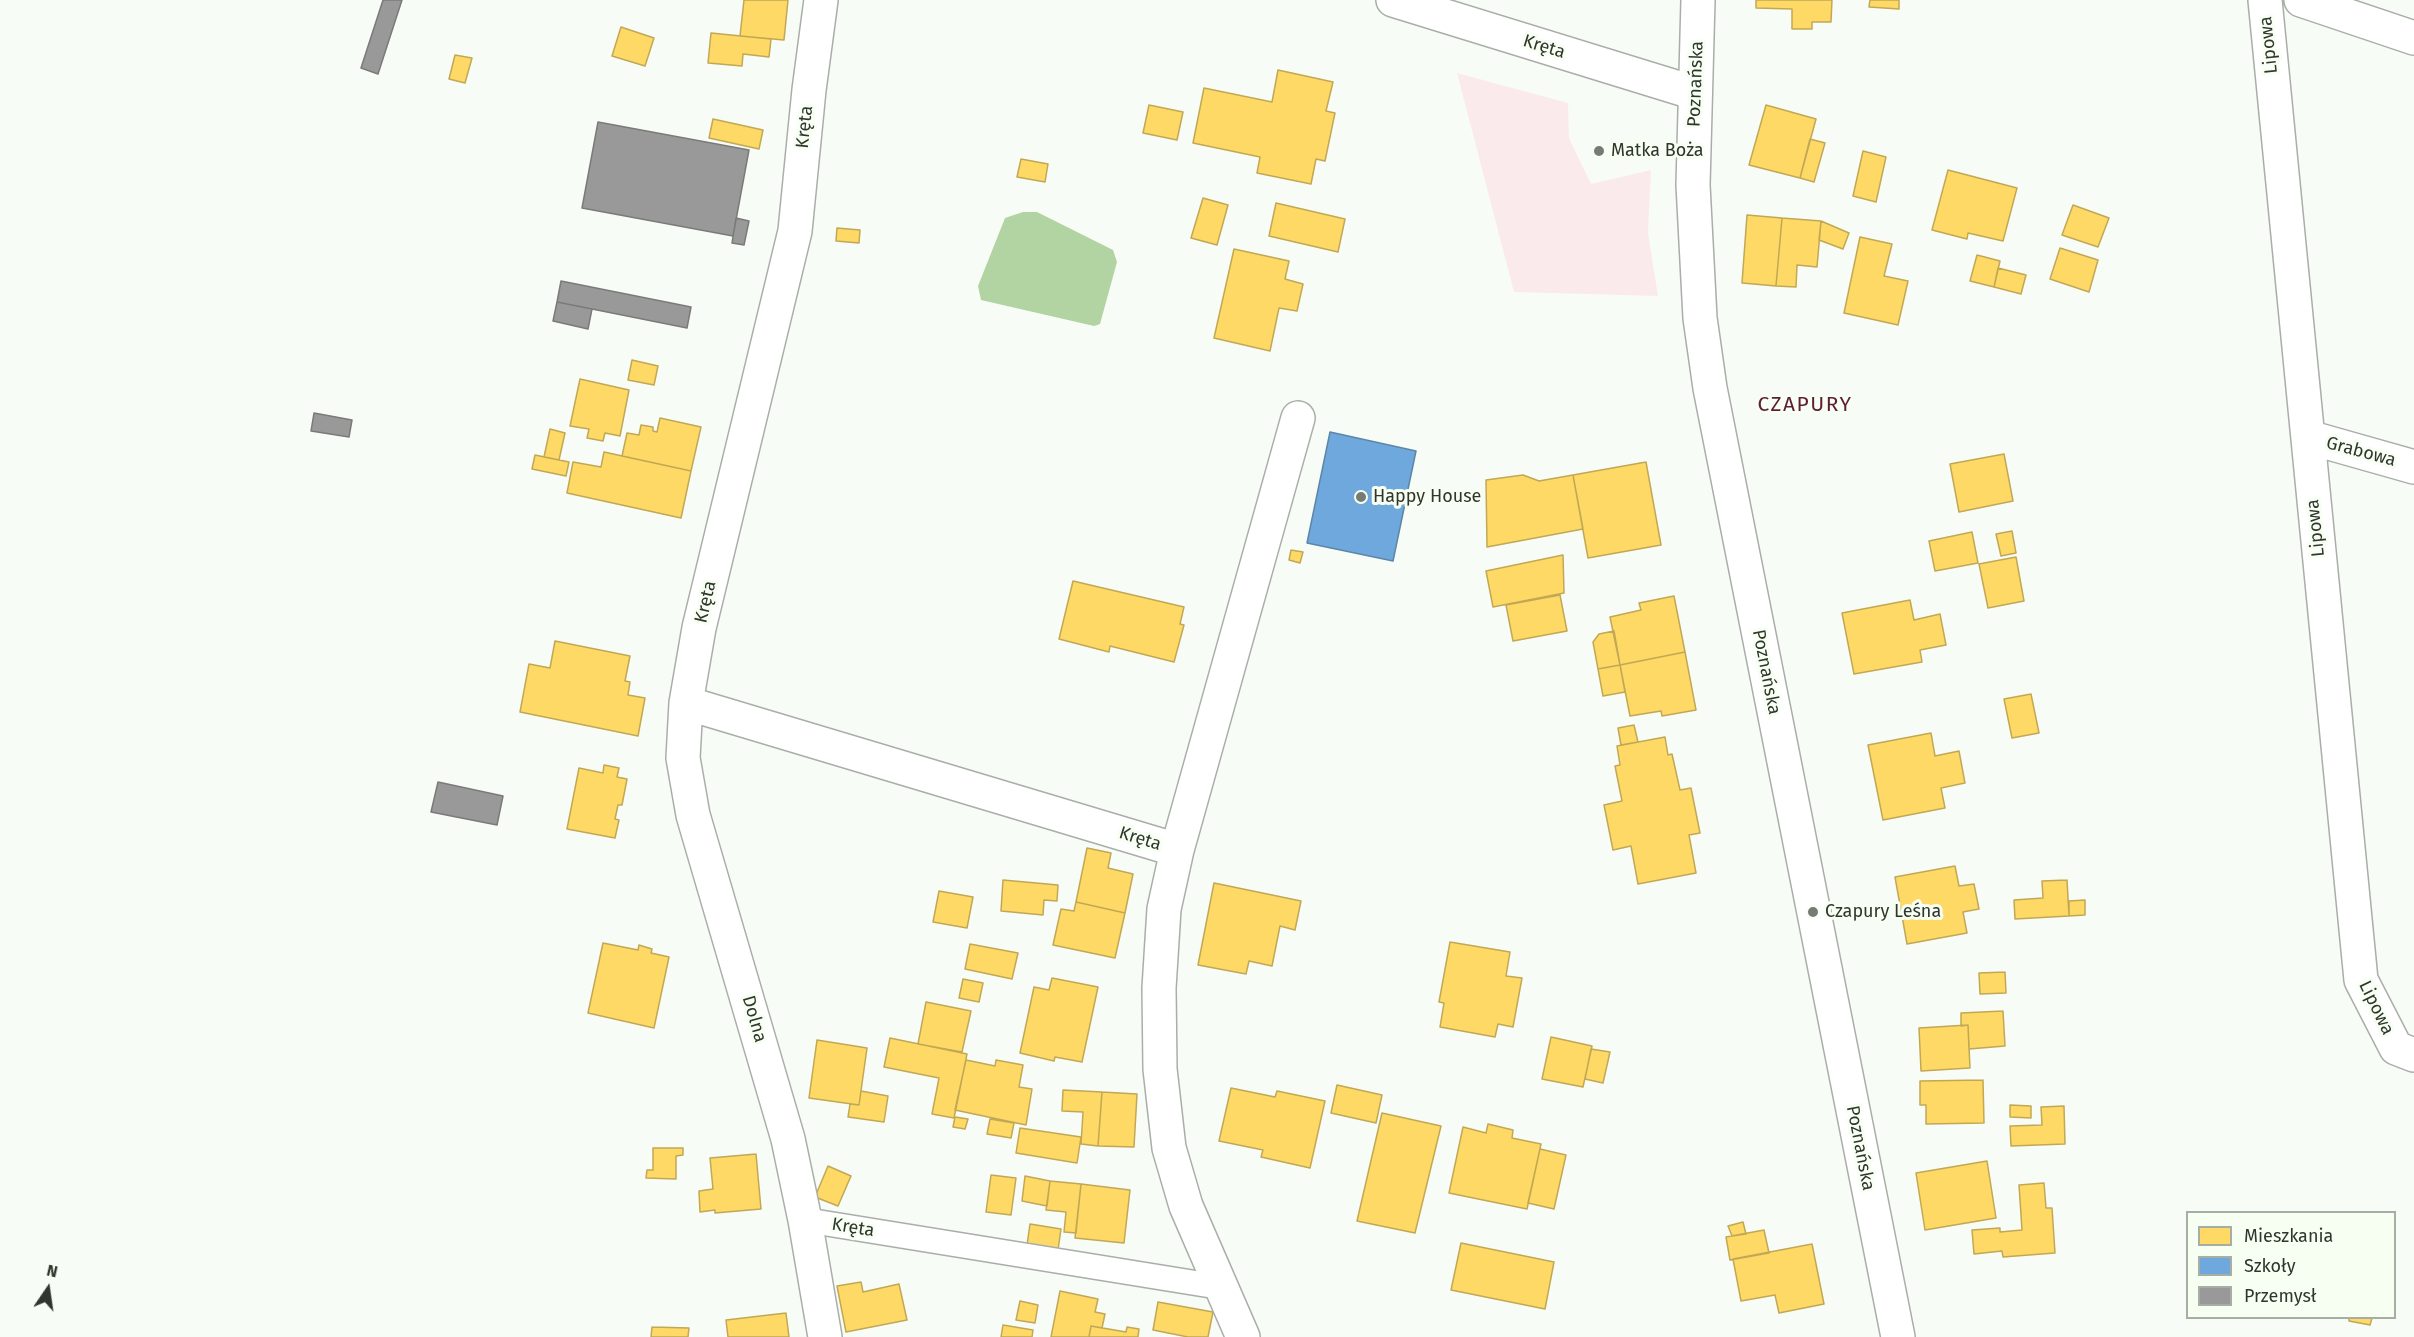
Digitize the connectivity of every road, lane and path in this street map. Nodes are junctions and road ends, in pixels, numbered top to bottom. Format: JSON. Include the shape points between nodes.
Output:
{"nodes":[{"id":1,"x":821,"y":0,"type":"edge"},
{"id":2,"x":1393,"y":0,"type":"edge"},
{"id":3,"x":1698,"y":0,"type":"edge"},
{"id":4,"x":2265,"y":0,"type":"edge"},
{"id":5,"x":2301,"y":0,"type":"edge"},
{"id":6,"x":2414,"y":38,"type":"edge"},
{"id":7,"x":1695,"y":93,"type":"junction"},
{"id":8,"x":1298,"y":418,"type":"dead end"},
{"id":9,"x":2307,"y":437,"type":"junction"},
{"id":10,"x":2414,"y":466,"type":"edge"},
{"id":11,"x":686,"y":703,"type":"junction"},
{"id":12,"x":1177,"y":850,"type":"junction"},
{"id":13,"x":2405,"y":1052,"type":"edge"},
{"id":14,"x":805,"y":1220,"type":"junction"},
{"id":15,"x":1220,"y":1287,"type":"junction"},
{"id":16,"x":825,"y":1337,"type":"edge"},
{"id":17,"x":1243,"y":1337,"type":"edge"},
{"id":18,"x":1898,"y":1337,"type":"edge"}],
"edges":[{"from":1,"to":11,"type":"street","name":"Kręta","via":[[795,231],[699,627]]},
{"from":2,"to":7,"type":"street","name":"Kręta"},
{"from":3,"to":7,"type":"street","name":"Poznańska"},
{"from":4,"to":9,"type":"street","name":"Lipowa"},
{"from":5,"to":6,"type":"street"},
{"from":7,"to":18,"type":"street","name":"Poznańska","via":[[1697,279],[1710,388]]},
{"from":8,"to":12,"type":"street","name":"Kręta"},
{"from":9,"to":10,"type":"street","name":"Grabowa"},
{"from":9,"to":13,"type":"street","name":"Lipowa","via":[[2361,980]]},
{"from":11,"to":12,"type":"street","name":"Kręta"},
{"from":11,"to":14,"type":"street","name":"Dolna","via":[[682,758],[693,815],[788,1139]]},
{"from":12,"to":15,"type":"street","name":"Kręta","via":[[1164,909],[1159,988],[1161,1069],[1169,1148],[1186,1206]]},
{"from":14,"to":15,"type":"lane","name":"Kręta"},
{"from":14,"to":16,"type":"street","name":"Dolna"},
{"from":15,"to":17,"type":"street","name":"Kręta"}]}
